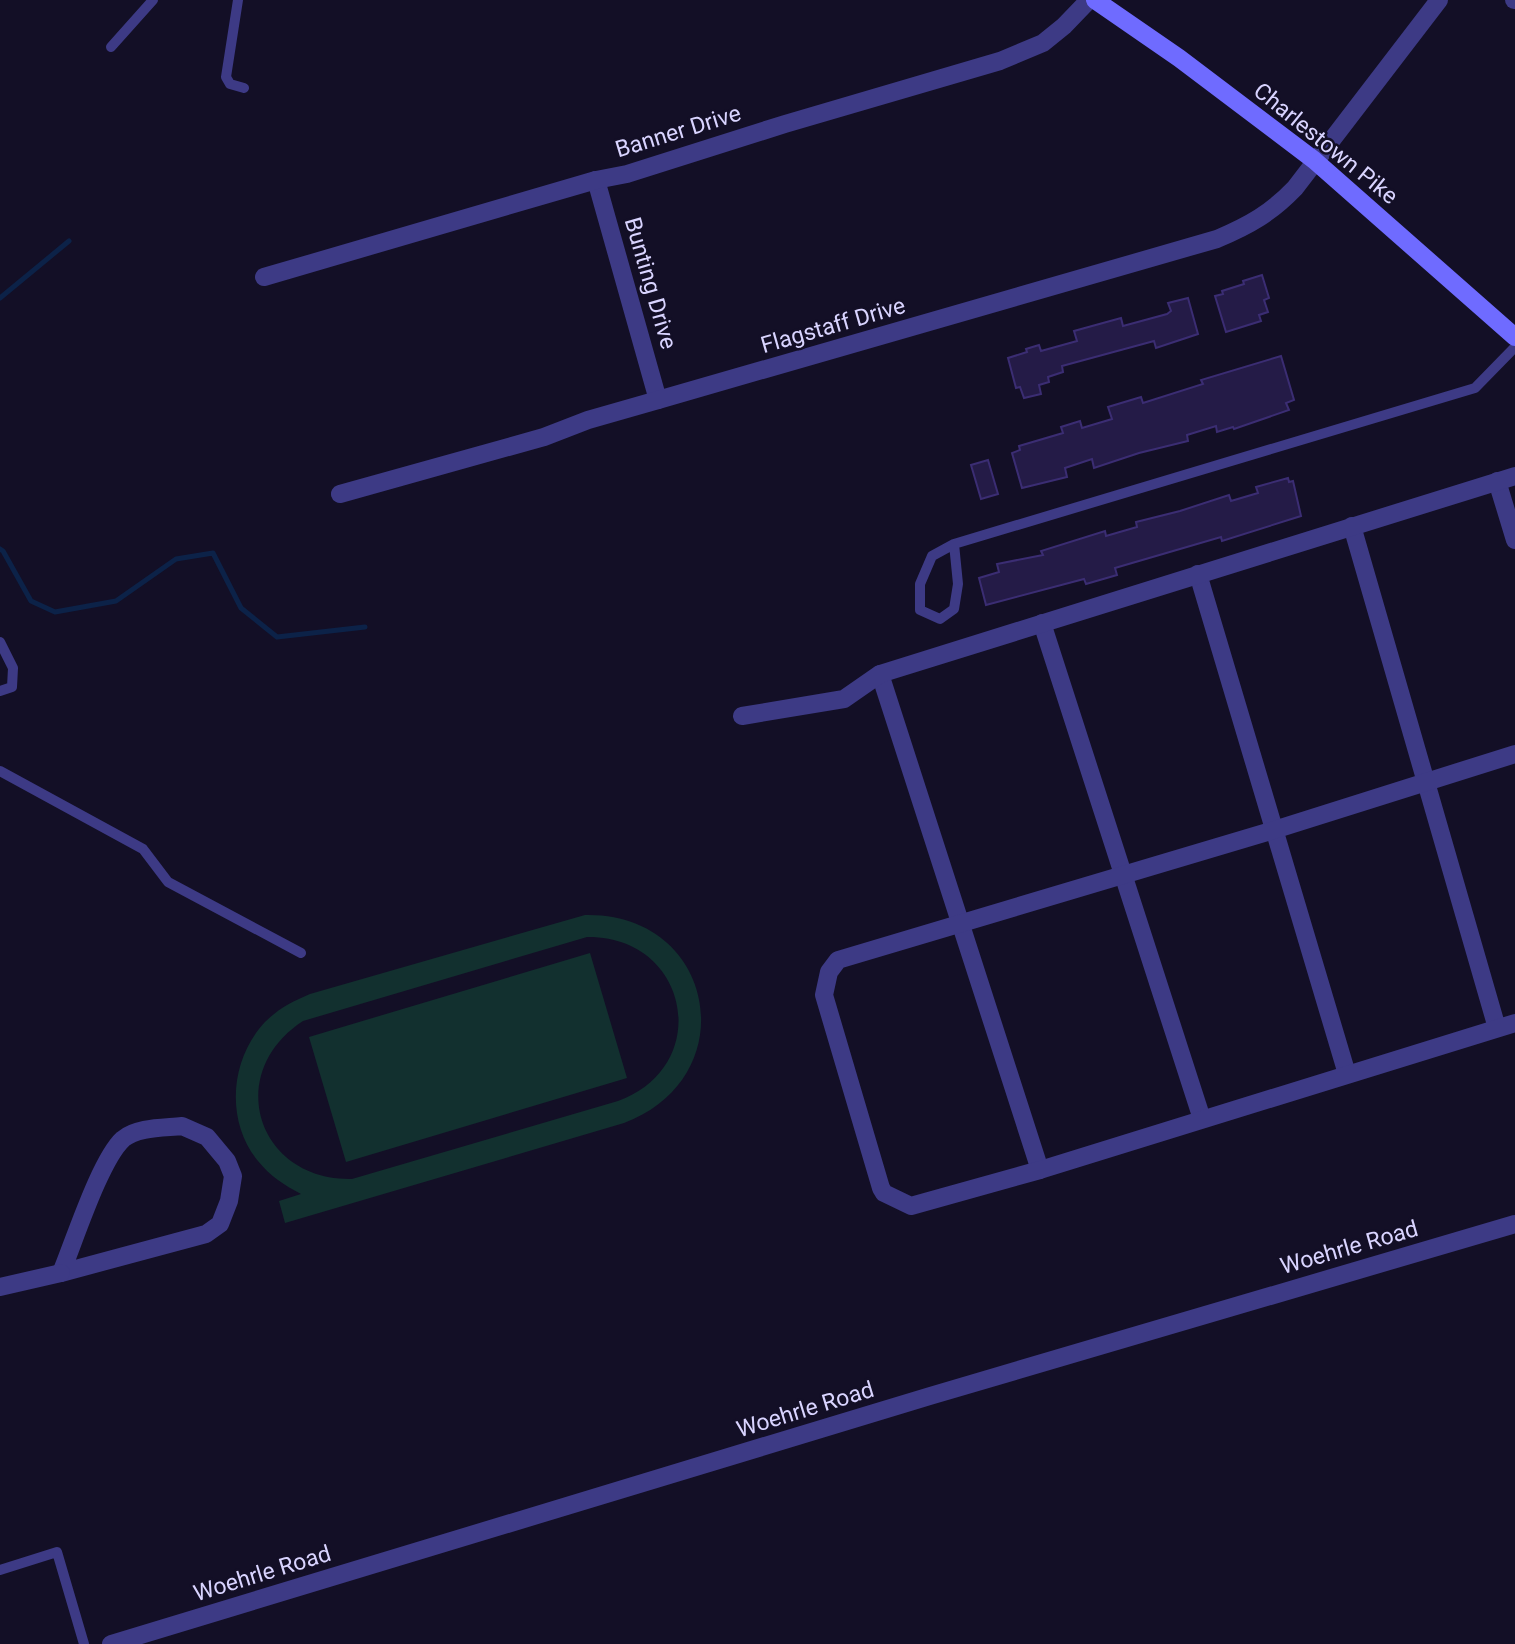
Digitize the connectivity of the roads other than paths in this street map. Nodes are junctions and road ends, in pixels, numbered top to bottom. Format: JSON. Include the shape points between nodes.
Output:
{"nodes":[{"id":1,"x":153,"y":0,"type":"edge"},
{"id":2,"x":238,"y":0,"type":"edge"},
{"id":3,"x":1092,"y":0,"type":"edge"},
{"id":4,"x":1438,"y":0,"type":"edge"},
{"id":5,"x":111,"y":47,"type":"dead end"},
{"id":6,"x":244,"y":88,"type":"dead end"},
{"id":7,"x":1314,"y":160,"type":"junction"},
{"id":8,"x":596,"y":180,"type":"junction"},
{"id":9,"x":264,"y":277,"type":"dead end"},
{"id":10,"x":1515,"y":337,"type":"edge"},
{"id":11,"x":1515,"y":347,"type":"edge"},
{"id":12,"x":658,"y":400,"type":"junction"},
{"id":13,"x":1515,"y":476,"type":"edge"},
{"id":14,"x":1497,"y":481,"type":"junction"},
{"id":15,"x":340,"y":494,"type":"dead end"},
{"id":16,"x":1352,"y":526,"type":"junction"},
{"id":17,"x":1515,"y":540,"type":"edge"},
{"id":18,"x":954,"y":544,"type":"junction"},
{"id":19,"x":1198,"y":574,"type":"junction"},
{"id":20,"x":1042,"y":623,"type":"junction"},
{"id":21,"x":0,"y":642,"type":"edge"},
{"id":22,"x":880,"y":674,"type":"junction"},
{"id":23,"x":0,"y":691,"type":"edge"},
{"id":24,"x":742,"y":716,"type":"dead end"},
{"id":25,"x":1515,"y":754,"type":"edge"},
{"id":26,"x":0,"y":771,"type":"edge"},
{"id":27,"x":1426,"y":783,"type":"junction"},
{"id":28,"x":1274,"y":830,"type":"junction"},
{"id":29,"x":1124,"y":875,"type":"junction"},
{"id":30,"x":961,"y":922,"type":"junction"},
{"id":31,"x":301,"y":953,"type":"dead end"},
{"id":32,"x":1515,"y":1023,"type":"edge"},
{"id":33,"x":1497,"y":1028,"type":"junction"},
{"id":34,"x":1347,"y":1074,"type":"junction"},
{"id":35,"x":1202,"y":1119,"type":"junction"},
{"id":36,"x":1040,"y":1170,"type":"junction"},
{"id":37,"x":1515,"y":1224,"type":"edge"},
{"id":38,"x":61,"y":1273,"type":"junction"},
{"id":39,"x":0,"y":1287,"type":"edge"},
{"id":40,"x":0,"y":1570,"type":"edge"},
{"id":41,"x":84,"y":1644,"type":"edge"},
{"id":42,"x":111,"y":1644,"type":"edge"}],
"edges":[{"from":1,"to":5,"type":"lane"},
{"from":2,"to":6,"type":"lane","via":[[226,77],[230,84]]},
{"from":3,"to":7,"type":"street","name":"Charlestown Pike","via":[[1179,58]]},
{"from":3,"to":8,"type":"street","name":"Banner Drive","via":[[1043,43],[1000,61]]},
{"from":4,"to":7,"type":"street","name":"Flagstaff Drive"},
{"from":7,"to":10,"type":"street","name":"Charlestown Pike"},
{"from":7,"to":12,"type":"street","name":"Flagstaff Drive","via":[[1277,207],[1249,226],[1217,239]]},
{"from":8,"to":9,"type":"street","name":"Banner Drive"},
{"from":8,"to":12,"type":"street","name":"Bunting Drive"},
{"from":11,"to":18,"type":"lane","via":[[1475,388]]},
{"from":12,"to":15,"type":"street","name":"Flagstaff Drive"},
{"from":13,"to":14,"type":"street"},
{"from":14,"to":16,"type":"street"},
{"from":14,"to":17,"type":"street"},
{"from":16,"to":19,"type":"street"},
{"from":16,"to":27,"type":"street"},
{"from":18,"to":18,"type":"lane","via":[[932,556],[920,584],[920,610],[940,619],[954,609]]},
{"from":19,"to":20,"type":"street"},
{"from":19,"to":28,"type":"street"},
{"from":20,"to":22,"type":"street"},
{"from":20,"to":29,"type":"street"},
{"from":21,"to":23,"type":"lane","via":[[13,668],[12,687]]},
{"from":22,"to":24,"type":"street","via":[[844,699]]},
{"from":22,"to":30,"type":"street"},
{"from":25,"to":27,"type":"street"},
{"from":26,"to":31,"type":"lane","via":[[143,849],[168,882]]},
{"from":27,"to":28,"type":"street"},
{"from":27,"to":33,"type":"street"},
{"from":28,"to":29,"type":"street"},
{"from":28,"to":34,"type":"street"},
{"from":29,"to":30,"type":"street"},
{"from":29,"to":35,"type":"street"},
{"from":30,"to":36,"type":"street"},
{"from":30,"to":36,"type":"street","via":[[838,960],[825,982],[824,995],[881,1188],[911,1206]]},
{"from":32,"to":33,"type":"street"},
{"from":33,"to":34,"type":"street"},
{"from":34,"to":35,"type":"street"},
{"from":35,"to":36,"type":"street"},
{"from":37,"to":42,"type":"street","name":"Woehrle Road"},
{"from":38,"to":38,"type":"street","via":[[206,1234],[220,1224],[229,1201],[233,1176],[227,1161],[207,1137],[182,1126],[123,1139],[103,1168]]},
{"from":38,"to":39,"type":"street"},
{"from":40,"to":41,"type":"lane","via":[[57,1552]]}]}
